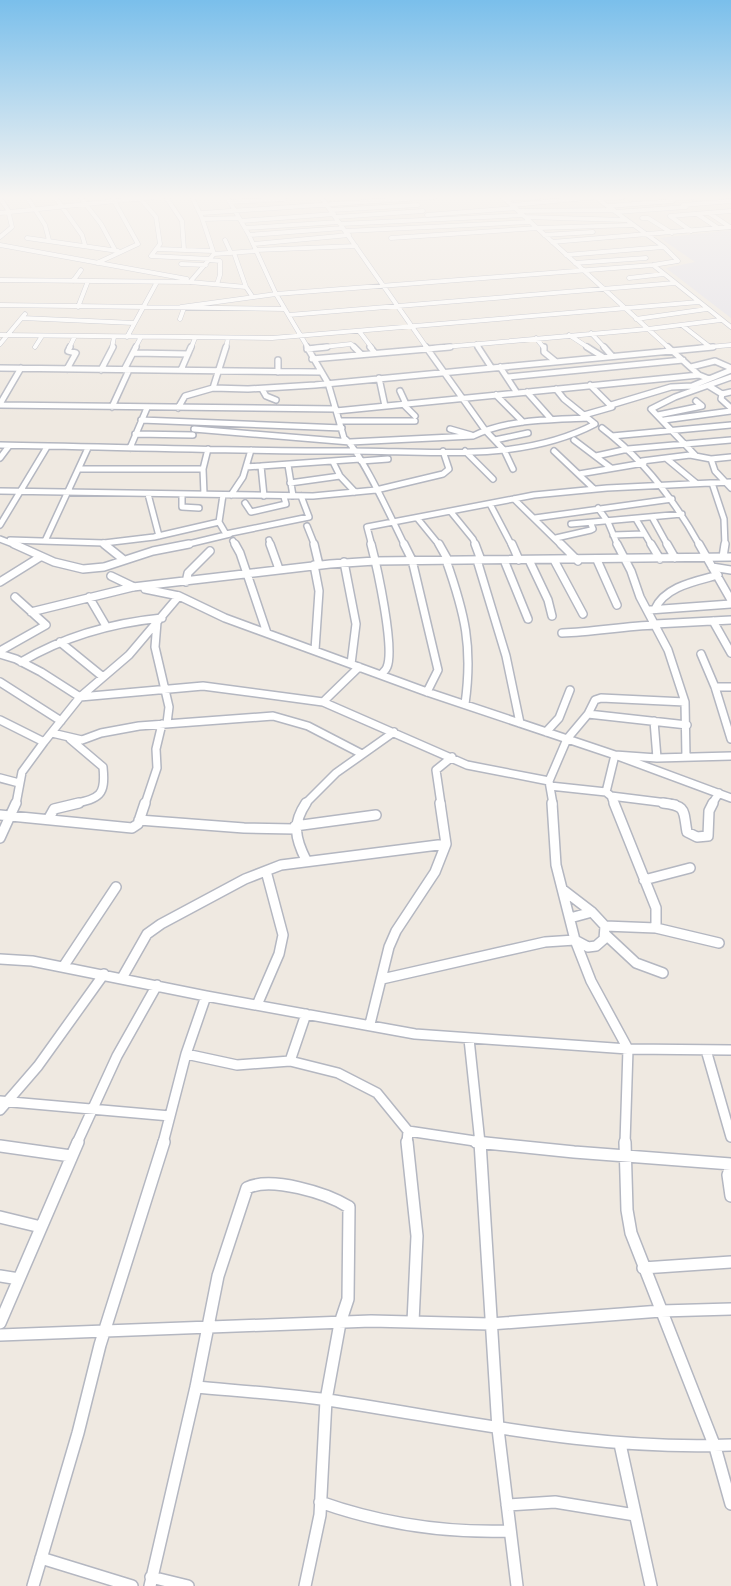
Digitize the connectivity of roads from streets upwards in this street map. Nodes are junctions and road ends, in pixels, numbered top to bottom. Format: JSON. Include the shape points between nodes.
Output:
{"nodes":[{"id":1,"x":80,"y":271,"type":"edge"},
{"id":2,"x":139,"y":271,"type":"edge"},
{"id":3,"x":201,"y":271,"type":"edge"},
{"id":4,"x":220,"y":271,"type":"edge"},
{"id":5,"x":239,"y":271,"type":"edge"},
{"id":6,"x":265,"y":271,"type":"edge"},
{"id":7,"x":374,"y":271,"type":"edge"},
{"id":8,"x":571,"y":271,"type":"edge"},
{"id":9,"x":585,"y":271,"type":"edge"},
{"id":10,"x":660,"y":271,"type":"edge"},
{"id":11,"x":664,"y":274,"type":"junction"},
{"id":12,"x":629,"y":278,"type":"dead end"},
{"id":13,"x":0,"y":280,"type":"edge"},
{"id":14,"x":73,"y":281,"type":"junction"},
{"id":15,"x":88,"y":281,"type":"junction"},
{"id":16,"x":192,"y":281,"type":"junction"},
{"id":17,"x":157,"y":282,"type":"junction"},
{"id":18,"x":675,"y":283,"type":"junction"},
{"id":19,"x":217,"y":284,"type":"junction"},
{"id":20,"x":384,"y":286,"type":"junction"},
{"id":21,"x":246,"y":287,"type":"junction"},
{"id":22,"x":602,"y":289,"type":"junction"},
{"id":23,"x":276,"y":294,"type":"junction"},
{"id":24,"x":252,"y":296,"type":"junction"},
{"id":25,"x":699,"y":302,"type":"junction"},
{"id":26,"x":0,"y":305,"type":"edge"},
{"id":27,"x":398,"y":305,"type":"junction"},
{"id":28,"x":31,"y":306,"type":"junction"},
{"id":29,"x":78,"y":307,"type":"junction"},
{"id":30,"x":183,"y":307,"type":"junction"},
{"id":31,"x":143,"y":308,"type":"junction"},
{"id":32,"x":624,"y":308,"type":"junction"},
{"id":33,"x":210,"y":309,"type":"junction"},
{"id":34,"x":285,"y":309,"type":"junction"},
{"id":35,"x":707,"y":309,"type":"junction"},
{"id":36,"x":289,"y":315,"type":"junction"},
{"id":37,"x":22,"y":318,"type":"junction"},
{"id":38,"x":206,"y":318,"type":"dead end"},
{"id":39,"x":180,"y":319,"type":"dead end"},
{"id":40,"x":636,"y":319,"type":"junction"},
{"id":41,"x":721,"y":320,"type":"junction"},
{"id":42,"x":134,"y":323,"type":"junction"},
{"id":43,"x":413,"y":326,"type":"junction"},
{"id":44,"x":683,"y":326,"type":"junction"},
{"id":45,"x":731,"y":327,"type":"edge"},
{"id":46,"x":648,"y":329,"type":"junction"},
{"id":47,"x":359,"y":331,"type":"junction"},
{"id":48,"x":591,"y":333,"type":"junction"},
{"id":49,"x":0,"y":335,"type":"edge"},
{"id":50,"x":7,"y":335,"type":"junction"},
{"id":51,"x":569,"y":335,"type":"junction"},
{"id":52,"x":42,"y":336,"type":"junction"},
{"id":53,"x":75,"y":336,"type":"junction"},
{"id":54,"x":300,"y":336,"type":"junction"},
{"id":55,"x":114,"y":337,"type":"junction"},
{"id":56,"x":127,"y":337,"type":"junction"},
{"id":57,"x":141,"y":337,"type":"junction"},
{"id":58,"x":195,"y":338,"type":"junction"},
{"id":59,"x":228,"y":338,"type":"junction"},
{"id":60,"x":536,"y":338,"type":"junction"},
{"id":61,"x":0,"y":344,"type":"edge"},
{"id":62,"x":476,"y":344,"type":"junction"},
{"id":63,"x":731,"y":345,"type":"edge"},
{"id":64,"x":35,"y":347,"type":"dead end"},
{"id":65,"x":710,"y":347,"type":"junction"},
{"id":66,"x":430,"y":348,"type":"junction"},
{"id":67,"x":307,"y":349,"type":"junction"},
{"id":68,"x":672,"y":350,"type":"junction"},
{"id":69,"x":134,"y":353,"type":"junction"},
{"id":70,"x":375,"y":353,"type":"junction"},
{"id":71,"x":188,"y":354,"type":"junction"},
{"id":72,"x":362,"y":354,"type":"junction"},
{"id":73,"x":612,"y":356,"type":"junction"},
{"id":74,"x":603,"y":357,"type":"junction"},
{"id":75,"x":312,"y":359,"type":"junction"},
{"id":76,"x":278,"y":360,"type":"dead end"},
{"id":77,"x":683,"y":360,"type":"junction"},
{"id":78,"x":555,"y":362,"type":"junction"},
{"id":79,"x":500,"y":367,"type":"junction"},
{"id":80,"x":691,"y":367,"type":"junction"},
{"id":81,"x":0,"y":368,"type":"edge"},
{"id":82,"x":21,"y":368,"type":"junction"},
{"id":83,"x":490,"y":368,"type":"junction"},
{"id":84,"x":67,"y":369,"type":"junction"},
{"id":85,"x":731,"y":369,"type":"edge"},
{"id":86,"x":101,"y":370,"type":"junction"},
{"id":87,"x":127,"y":370,"type":"junction"},
{"id":88,"x":181,"y":370,"type":"junction"},
{"id":89,"x":219,"y":372,"type":"junction"},
{"id":90,"x":278,"y":372,"type":"junction"},
{"id":91,"x":321,"y":372,"type":"junction"},
{"id":92,"x":445,"y":372,"type":"junction"},
{"id":93,"x":545,"y":374,"type":"junction"},
{"id":94,"x":699,"y":375,"type":"junction"},
{"id":95,"x":507,"y":377,"type":"junction"},
{"id":96,"x":731,"y":377,"type":"edge"},
{"id":97,"x":379,"y":378,"type":"junction"},
{"id":98,"x":668,"y":378,"type":"junction"},
{"id":99,"x":709,"y":379,"type":"junction"},
{"id":100,"x":328,"y":383,"type":"junction"},
{"id":101,"x":590,"y":386,"type":"junction"},
{"id":102,"x":679,"y":386,"type":"junction"},
{"id":103,"x":710,"y":386,"type":"junction"},
{"id":104,"x":213,"y":388,"type":"junction"},
{"id":105,"x":262,"y":389,"type":"junction"},
{"id":106,"x":557,"y":389,"type":"junction"},
{"id":107,"x":400,"y":391,"type":"dead end"},
{"id":108,"x":527,"y":392,"type":"junction"},
{"id":109,"x":731,"y":392,"type":"edge"},
{"id":110,"x":517,"y":393,"type":"junction"},
{"id":111,"x":722,"y":394,"type":"junction"},
{"id":112,"x":496,"y":395,"type":"junction"},
{"id":113,"x":463,"y":398,"type":"junction"},
{"id":114,"x":276,"y":400,"type":"dead end"},
{"id":115,"x":696,"y":401,"type":"dead end"},
{"id":116,"x":0,"y":404,"type":"edge"},
{"id":117,"x":405,"y":404,"type":"junction"},
{"id":118,"x":611,"y":405,"type":"junction"},
{"id":119,"x":385,"y":406,"type":"junction"},
{"id":120,"x":112,"y":407,"type":"junction"},
{"id":121,"x":147,"y":408,"type":"junction"},
{"id":122,"x":178,"y":408,"type":"junction"},
{"id":123,"x":200,"y":408,"type":"junction"},
{"id":124,"x":336,"y":410,"type":"junction"},
{"id":125,"x":731,"y":410,"type":"edge"},
{"id":126,"x":658,"y":414,"type":"junction"},
{"id":127,"x":586,"y":416,"type":"junction"},
{"id":128,"x":551,"y":419,"type":"junction"},
{"id":129,"x":141,"y":420,"type":"junction"},
{"id":130,"x":664,"y":420,"type":"junction"},
{"id":131,"x":197,"y":421,"type":"junction"},
{"id":132,"x":341,"y":421,"type":"junction"},
{"id":133,"x":523,"y":422,"type":"junction"},
{"id":134,"x":731,"y":425,"type":"edge"},
{"id":135,"x":342,"y":428,"type":"junction"},
{"id":136,"x":602,"y":428,"type":"dead end"},
{"id":137,"x":450,"y":429,"type":"dead end"},
{"id":138,"x":485,"y":430,"type":"junction"},
{"id":139,"x":673,"y":430,"type":"junction"},
{"id":140,"x":193,"y":432,"type":"junction"},
{"id":141,"x":528,"y":433,"type":"dead end"},
{"id":142,"x":135,"y":434,"type":"junction"},
{"id":143,"x":472,"y":436,"type":"junction"},
{"id":144,"x":612,"y":436,"type":"junction"},
{"id":145,"x":495,"y":440,"type":"junction"},
{"id":146,"x":574,"y":440,"type":"dead end"},
{"id":147,"x":731,"y":440,"type":"edge"},
{"id":148,"x":350,"y":441,"type":"junction"},
{"id":149,"x":682,"y":444,"type":"junction"},
{"id":150,"x":0,"y":445,"type":"edge"},
{"id":151,"x":9,"y":446,"type":"junction"},
{"id":152,"x":47,"y":447,"type":"junction"},
{"id":153,"x":88,"y":448,"type":"junction"},
{"id":154,"x":130,"y":448,"type":"junction"},
{"id":155,"x":186,"y":449,"type":"junction"},
{"id":156,"x":628,"y":449,"type":"junction"},
{"id":157,"x":208,"y":450,"type":"junction"},
{"id":158,"x":251,"y":450,"type":"junction"},
{"id":159,"x":355,"y":450,"type":"junction"},
{"id":160,"x":504,"y":450,"type":"junction"},
{"id":161,"x":443,"y":451,"type":"junction"},
{"id":162,"x":465,"y":451,"type":"junction"},
{"id":163,"x":554,"y":451,"type":"dead end"},
{"id":164,"x":596,"y":456,"type":"junction"},
{"id":165,"x":696,"y":456,"type":"junction"},
{"id":166,"x":731,"y":457,"type":"edge"},
{"id":167,"x":0,"y":458,"type":"edge"},
{"id":168,"x":388,"y":459,"type":"dead end"},
{"id":169,"x":667,"y":459,"type":"junction"},
{"id":170,"x":711,"y":459,"type":"junction"},
{"id":171,"x":361,"y":460,"type":"junction"},
{"id":172,"x":333,"y":462,"type":"junction"},
{"id":173,"x":643,"y":462,"type":"junction"},
{"id":174,"x":288,"y":465,"type":"junction"},
{"id":175,"x":261,"y":466,"type":"junction"},
{"id":176,"x":246,"y":467,"type":"junction"},
{"id":177,"x":611,"y":468,"type":"junction"},
{"id":178,"x":79,"y":469,"type":"junction"},
{"id":179,"x":203,"y":469,"type":"junction"},
{"id":180,"x":513,"y":469,"type":"dead end"},
{"id":181,"x":579,"y":474,"type":"junction"},
{"id":182,"x":340,"y":476,"type":"junction"},
{"id":183,"x":493,"y":479,"type":"dead end"},
{"id":184,"x":729,"y":479,"type":"edge"},
{"id":185,"x":290,"y":483,"type":"junction"},
{"id":186,"x":696,"y":483,"type":"junction"},
{"id":187,"x":711,"y":483,"type":"junction"},
{"id":188,"x":663,"y":485,"type":"junction"},
{"id":189,"x":593,"y":488,"type":"junction"},
{"id":190,"x":731,"y":488,"type":"edge"},
{"id":191,"x":376,"y":490,"type":"junction"},
{"id":192,"x":0,"y":491,"type":"edge"},
{"id":193,"x":20,"y":491,"type":"junction"},
{"id":194,"x":68,"y":492,"type":"junction"},
{"id":195,"x":355,"y":492,"type":"junction"},
{"id":196,"x":148,"y":494,"type":"junction"},
{"id":197,"x":182,"y":494,"type":"junction"},
{"id":198,"x":204,"y":494,"type":"junction"},
{"id":199,"x":223,"y":495,"type":"junction"},
{"id":200,"x":231,"y":495,"type":"junction"},
{"id":201,"x":264,"y":496,"type":"junction"},
{"id":202,"x":293,"y":496,"type":"junction"},
{"id":203,"x":301,"y":496,"type":"junction"},
{"id":204,"x":284,"y":497,"type":"junction"},
{"id":205,"x":514,"y":499,"type":"junction"},
{"id":206,"x":672,"y":499,"type":"junction"},
{"id":207,"x":246,"y":503,"type":"dead end"},
{"id":208,"x":490,"y":504,"type":"junction"},
{"id":209,"x":598,"y":507,"type":"junction"},
{"id":210,"x":199,"y":508,"type":"dead end"},
{"id":211,"x":452,"y":512,"type":"junction"},
{"id":212,"x":682,"y":514,"type":"junction"},
{"id":213,"x":652,"y":517,"type":"junction"},
{"id":214,"x":535,"y":518,"type":"junction"},
{"id":215,"x":418,"y":519,"type":"junction"},
{"id":216,"x":636,"y":519,"type":"junction"},
{"id":217,"x":219,"y":522,"type":"junction"},
{"id":218,"x":608,"y":522,"type":"junction"},
{"id":219,"x":393,"y":524,"type":"junction"},
{"id":220,"x":571,"y":524,"type":"dead end"},
{"id":221,"x":591,"y":524,"type":"junction"},
{"id":222,"x":0,"y":525,"type":"edge"},
{"id":223,"x":307,"y":526,"type":"dead end"},
{"id":224,"x":230,"y":534,"type":"junction"},
{"id":225,"x":644,"y":534,"type":"junction"},
{"id":226,"x":613,"y":535,"type":"junction"},
{"id":227,"x":156,"y":537,"type":"junction"},
{"id":228,"x":556,"y":538,"type":"junction"},
{"id":229,"x":3,"y":539,"type":"edge"},
{"id":230,"x":729,"y":539,"type":"edge"},
{"id":231,"x":269,"y":540,"type":"dead end"},
{"id":232,"x":45,"y":541,"type":"junction"},
{"id":233,"x":233,"y":541,"type":"dead end"},
{"id":234,"x":103,"y":543,"type":"junction"},
{"id":235,"x":159,"y":550,"type":"junction"},
{"id":236,"x":210,"y":551,"type":"dead end"},
{"id":237,"x":40,"y":557,"type":"junction"},
{"id":238,"x":707,"y":557,"type":"junction"},
{"id":239,"x":727,"y":557,"type":"edge"},
{"id":240,"x":675,"y":558,"type":"junction"},
{"id":241,"x":660,"y":559,"type":"junction"},
{"id":242,"x":124,"y":560,"type":"junction"},
{"id":243,"x":412,"y":560,"type":"junction"},
{"id":244,"x":447,"y":560,"type":"junction"},
{"id":245,"x":479,"y":560,"type":"junction"},
{"id":246,"x":504,"y":560,"type":"junction"},
{"id":247,"x":519,"y":560,"type":"junction"},
{"id":248,"x":529,"y":560,"type":"junction"},
{"id":249,"x":554,"y":560,"type":"junction"},
{"id":250,"x":597,"y":560,"type":"junction"},
{"id":251,"x":625,"y":560,"type":"junction"},
{"id":252,"x":375,"y":561,"type":"junction"},
{"id":253,"x":578,"y":561,"type":"junction"},
{"id":254,"x":344,"y":562,"type":"junction"},
{"id":255,"x":317,"y":565,"type":"junction"},
{"id":256,"x":712,"y":567,"type":"junction"},
{"id":257,"x":279,"y":569,"type":"junction"},
{"id":258,"x":731,"y":570,"type":"edge"},
{"id":259,"x":247,"y":574,"type":"junction"},
{"id":260,"x":717,"y":575,"type":"junction"},
{"id":261,"x":111,"y":576,"type":"dead end"},
{"id":262,"x":0,"y":582,"type":"edge"},
{"id":263,"x":186,"y":582,"type":"junction"},
{"id":264,"x":134,"y":587,"type":"junction"},
{"id":265,"x":729,"y":592,"type":"edge"},
{"id":266,"x":180,"y":596,"type":"junction"},
{"id":267,"x":15,"y":597,"type":"dead end"},
{"id":268,"x":89,"y":597,"type":"junction"},
{"id":269,"x":731,"y":600,"type":"edge"},
{"id":270,"x":731,"y":604,"type":"edge"},
{"id":271,"x":617,"y":605,"type":"dead end"},
{"id":272,"x":652,"y":610,"type":"junction"},
{"id":273,"x":32,"y":612,"type":"junction"},
{"id":274,"x":584,"y":614,"type":"dead end"},
{"id":275,"x":552,"y":616,"type":"dead end"},
{"id":276,"x":528,"y":619,"type":"dead end"},
{"id":277,"x":160,"y":620,"type":"junction"},
{"id":278,"x":731,"y":620,"type":"edge"},
{"id":279,"x":713,"y":621,"type":"junction"},
{"id":280,"x":656,"y":624,"type":"junction"},
{"id":281,"x":106,"y":626,"type":"junction"},
{"id":282,"x":267,"y":633,"type":"junction"},
{"id":283,"x":562,"y":633,"type":"dead end"},
{"id":284,"x":60,"y":642,"type":"junction"},
{"id":285,"x":315,"y":650,"type":"junction"},
{"id":286,"x":0,"y":653,"type":"edge"},
{"id":287,"x":731,"y":653,"type":"edge"},
{"id":288,"x":701,"y":654,"type":"dead end"},
{"id":289,"x":21,"y":662,"type":"junction"},
{"id":290,"x":355,"y":665,"type":"junction"},
{"id":291,"x":381,"y":675,"type":"junction"},
{"id":292,"x":103,"y":677,"type":"junction"},
{"id":293,"x":0,"y":682,"type":"edge"},
{"id":294,"x":716,"y":687,"type":"junction"},
{"id":295,"x":731,"y":687,"type":"edge"},
{"id":296,"x":165,"y":688,"type":"junction"},
{"id":297,"x":570,"y":690,"type":"dead end"},
{"id":298,"x":427,"y":692,"type":"junction"},
{"id":299,"x":80,"y":697,"type":"junction"},
{"id":300,"x":322,"y":702,"type":"junction"},
{"id":301,"x":685,"y":702,"type":"junction"},
{"id":302,"x":465,"y":704,"type":"junction"},
{"id":303,"x":588,"y":714,"type":"junction"},
{"id":304,"x":0,"y":720,"type":"edge"},
{"id":305,"x":654,"y":720,"type":"junction"},
{"id":306,"x":61,"y":721,"type":"junction"},
{"id":307,"x":164,"y":723,"type":"junction"},
{"id":308,"x":520,"y":723,"type":"junction"},
{"id":309,"x":687,"y":724,"type":"junction"},
{"id":310,"x":394,"y":732,"type":"junction"},
{"id":311,"x":546,"y":732,"type":"junction"},
{"id":312,"x":52,"y":733,"type":"junction"},
{"id":313,"x":70,"y":739,"type":"junction"},
{"id":314,"x":567,"y":739,"type":"junction"},
{"id":315,"x":731,"y":739,"type":"edge"},
{"id":316,"x":44,"y":742,"type":"junction"},
{"id":317,"x":362,"y":754,"type":"junction"},
{"id":318,"x":615,"y":755,"type":"junction"},
{"id":319,"x":731,"y":756,"type":"edge"},
{"id":320,"x":452,"y":757,"type":"junction"},
{"id":321,"x":686,"y":757,"type":"junction"},
{"id":322,"x":657,"y":758,"type":"junction"},
{"id":323,"x":0,"y":778,"type":"edge"},
{"id":324,"x":19,"y":783,"type":"junction"},
{"id":325,"x":550,"y":784,"type":"junction"},
{"id":326,"x":719,"y":793,"type":"junction"},
{"id":327,"x":609,"y":794,"type":"junction"},
{"id":328,"x":731,"y":798,"type":"edge"},
{"id":329,"x":0,"y":815,"type":"edge"},
{"id":330,"x":376,"y":815,"type":"dead end"},
{"id":331,"x":12,"y":816,"type":"junction"},
{"id":332,"x":49,"y":818,"type":"junction"},
{"id":333,"x":139,"y":820,"type":"junction"},
{"id":334,"x":295,"y":827,"type":"junction"},
{"id":335,"x":0,"y":838,"type":"edge"},
{"id":336,"x":446,"y":844,"type":"junction"},
{"id":337,"x":306,"y":860,"type":"junction"},
{"id":338,"x":690,"y":868,"type":"dead end"},
{"id":339,"x":266,"y":871,"type":"junction"},
{"id":340,"x":644,"y":880,"type":"junction"},
{"id":341,"x":116,"y":887,"type":"dead end"},
{"id":342,"x":561,"y":888,"type":"junction"},
{"id":343,"x":592,"y":912,"type":"junction"},
{"id":344,"x":570,"y":918,"type":"junction"},
{"id":345,"x":656,"y":928,"type":"junction"},
{"id":346,"x":605,"y":930,"type":"junction"},
{"id":347,"x":575,"y":940,"type":"junction"},
{"id":348,"x":719,"y":943,"type":"dead end"},
{"id":349,"x":0,"y":959,"type":"edge"},
{"id":350,"x":63,"y":967,"type":"junction"},
{"id":351,"x":663,"y":973,"type":"dead end"},
{"id":352,"x":104,"y":974,"type":"junction"},
{"id":353,"x":122,"y":978,"type":"junction"},
{"id":354,"x":382,"y":979,"type":"junction"},
{"id":355,"x":157,"y":985,"type":"junction"},
{"id":356,"x":207,"y":996,"type":"junction"},
{"id":357,"x":257,"y":1005,"type":"junction"},
{"id":358,"x":306,"y":1014,"type":"junction"},
{"id":359,"x":370,"y":1024,"type":"junction"},
{"id":360,"x":469,"y":1039,"type":"junction"},
{"id":361,"x":628,"y":1049,"type":"junction"},
{"id":362,"x":706,"y":1050,"type":"junction"},
{"id":363,"x":731,"y":1050,"type":"edge"},
{"id":364,"x":186,"y":1054,"type":"junction"},
{"id":365,"x":290,"y":1061,"type":"junction"},
{"id":366,"x":2,"y":1104,"type":"edge"},
{"id":367,"x":92,"y":1109,"type":"junction"},
{"id":368,"x":170,"y":1116,"type":"junction"},
{"id":369,"x":408,"y":1131,"type":"junction"},
{"id":370,"x":731,"y":1137,"type":"edge"},
{"id":371,"x":480,"y":1144,"type":"junction"},
{"id":372,"x":0,"y":1146,"type":"edge"},
{"id":373,"x":71,"y":1156,"type":"junction"},
{"id":374,"x":625,"y":1157,"type":"junction"},
{"id":375,"x":731,"y":1165,"type":"edge"},
{"id":376,"x":731,"y":1196,"type":"edge"},
{"id":377,"x":0,"y":1218,"type":"edge"},
{"id":378,"x":41,"y":1227,"type":"junction"},
{"id":379,"x":731,"y":1262,"type":"edge"},
{"id":380,"x":643,"y":1268,"type":"junction"},
{"id":381,"x":0,"y":1276,"type":"edge"},
{"id":382,"x":19,"y":1279,"type":"junction"},
{"id":383,"x":731,"y":1309,"type":"edge"},
{"id":384,"x":661,"y":1311,"type":"junction"},
{"id":385,"x":413,"y":1322,"type":"junction"},
{"id":386,"x":0,"y":1323,"type":"edge"},
{"id":387,"x":340,"y":1323,"type":"junction"},
{"id":388,"x":490,"y":1324,"type":"junction"},
{"id":389,"x":208,"y":1328,"type":"junction"},
{"id":390,"x":106,"y":1333,"type":"junction"},
{"id":391,"x":0,"y":1335,"type":"edge"},
{"id":392,"x":196,"y":1387,"type":"junction"},
{"id":393,"x":326,"y":1400,"type":"junction"},
{"id":394,"x":498,"y":1429,"type":"junction"},
{"id":395,"x":620,"y":1444,"type":"junction"},
{"id":396,"x":731,"y":1445,"type":"edge"},
{"id":397,"x":715,"y":1447,"type":"junction"},
{"id":398,"x":320,"y":1502,"type":"junction"},
{"id":399,"x":731,"y":1504,"type":"edge"},
{"id":400,"x":507,"y":1505,"type":"junction"},
{"id":401,"x":635,"y":1515,"type":"junction"},
{"id":402,"x":509,"y":1531,"type":"junction"},
{"id":403,"x":41,"y":1558,"type":"junction"},
{"id":404,"x":150,"y":1582,"type":"edge"},
{"id":405,"x":33,"y":1586,"type":"edge"},
{"id":406,"x":132,"y":1586,"type":"edge"},
{"id":407,"x":188,"y":1586,"type":"edge"},
{"id":408,"x":305,"y":1586,"type":"edge"},
{"id":409,"x":517,"y":1586,"type":"edge"},
{"id":410,"x":651,"y":1586,"type":"edge"}],
"edges":[{"from":1,"to":14,"type":"street"},
{"from":2,"to":16,"type":"street"},
{"from":3,"to":16,"type":"street"},
{"from":4,"to":19,"type":"street"},
{"from":5,"to":21,"type":"street"},
{"from":6,"to":23,"type":"street"},
{"from":7,"to":20,"type":"street"},
{"from":8,"to":20,"type":"street"},
{"from":9,"to":22,"type":"street"},
{"from":10,"to":11,"type":"street"},
{"from":11,"to":12,"type":"street"},
{"from":11,"to":18,"type":"street"},
{"from":13,"to":14,"type":"street"},
{"from":14,"to":15,"type":"street"},
{"from":15,"to":17,"type":"street"},
{"from":15,"to":29,"type":"street"},
{"from":16,"to":17,"type":"street"},
{"from":16,"to":19,"type":"street"},
{"from":17,"to":31,"type":"street"},
{"from":18,"to":22,"type":"street"},
{"from":18,"to":25,"type":"street"},
{"from":19,"to":21,"type":"street"},
{"from":20,"to":23,"type":"street"},
{"from":20,"to":27,"type":"street"},
{"from":21,"to":24,"type":"street"},
{"from":22,"to":27,"type":"street"},
{"from":22,"to":32,"type":"street"},
{"from":23,"to":24,"type":"street"},
{"from":23,"to":34,"type":"street"},
{"from":24,"to":30,"type":"street"},
{"from":25,"to":32,"type":"street"},
{"from":25,"to":35,"type":"street"},
{"from":26,"to":28,"type":"street"},
{"from":27,"to":36,"type":"street"},
{"from":27,"to":43,"type":"street"},
{"from":28,"to":29,"type":"street"},
{"from":28,"to":37,"type":"street"},
{"from":29,"to":31,"type":"street"},
{"from":30,"to":31,"type":"street"},
{"from":30,"to":33,"type":"street"},
{"from":30,"to":39,"type":"street"},
{"from":31,"to":42,"type":"street"},
{"from":32,"to":40,"type":"street"},
{"from":32,"to":43,"type":"street"},
{"from":33,"to":34,"type":"street"},
{"from":33,"to":38,"type":"street"},
{"from":34,"to":36,"type":"street"},
{"from":35,"to":40,"type":"street"},
{"from":35,"to":41,"type":"street"},
{"from":36,"to":54,"type":"street"},
{"from":37,"to":42,"type":"street"},
{"from":37,"to":50,"type":"street"},
{"from":40,"to":46,"type":"street"},
{"from":41,"to":44,"type":"street"},
{"from":41,"to":45,"type":"street"},
{"from":42,"to":56,"type":"street"},
{"from":43,"to":47,"type":"street"},
{"from":43,"to":66,"type":"street"},
{"from":44,"to":46,"type":"street"},
{"from":44,"to":65,"type":"street"},
{"from":46,"to":48,"type":"street"},
{"from":46,"to":68,"type":"street"},
{"from":47,"to":54,"type":"street"},
{"from":47,"to":70,"type":"street"},
{"from":48,"to":51,"type":"street"},
{"from":48,"to":73,"type":"street"},
{"from":49,"to":50,"type":"street"},
{"from":50,"to":52,"type":"street"},
{"from":50,"to":61,"type":"street"},
{"from":51,"to":60,"type":"street"},
{"from":51,"to":74,"type":"street"},
{"from":52,"to":53,"type":"street"},
{"from":52,"to":64,"type":"street"},
{"from":53,"to":55,"type":"street"},
{"from":53,"to":84,"type":"street","via":[[68,351],[76,353]]},
{"from":54,"to":59,"type":"street"},
{"from":54,"to":67,"type":"street"},
{"from":55,"to":56,"type":"street"},
{"from":55,"to":86,"type":"street"},
{"from":56,"to":57,"type":"street"},
{"from":57,"to":58,"type":"street"},
{"from":57,"to":69,"type":"street"},
{"from":58,"to":59,"type":"street"},
{"from":58,"to":71,"type":"street"},
{"from":59,"to":89,"type":"street"},
{"from":60,"to":62,"type":"street"},
{"from":60,"to":78,"type":"street"},
{"from":62,"to":66,"type":"street"},
{"from":62,"to":83,"type":"street"},
{"from":63,"to":65,"type":"street"},
{"from":65,"to":68,"type":"street"},
{"from":66,"to":70,"type":"street"},
{"from":66,"to":92,"type":"street"},
{"from":67,"to":72,"type":"street","via":[[351,344]]},
{"from":67,"to":75,"type":"street"},
{"from":68,"to":73,"type":"street"},
{"from":68,"to":77,"type":"street"},
{"from":69,"to":71,"type":"street"},
{"from":69,"to":87,"type":"street"},
{"from":70,"to":72,"type":"street"},
{"from":71,"to":88,"type":"street"},
{"from":72,"to":75,"type":"street"},
{"from":73,"to":74,"type":"street"},
{"from":74,"to":78,"type":"street"},
{"from":75,"to":91,"type":"street"},
{"from":76,"to":90,"type":"street"},
{"from":77,"to":80,"type":"street"},
{"from":77,"to":93,"type":"street"},
{"from":78,"to":79,"type":"street"},
{"from":79,"to":83,"type":"street"},
{"from":79,"to":95,"type":"street"},
{"from":80,"to":85,"type":"street","via":[[716,362]]},
{"from":80,"to":94,"type":"street"},
{"from":81,"to":82,"type":"street"},
{"from":82,"to":84,"type":"street"},
{"from":82,"to":116,"type":"street"},
{"from":83,"to":92,"type":"street"},
{"from":84,"to":86,"type":"street"},
{"from":85,"to":99,"type":"street"},
{"from":86,"to":87,"type":"street"},
{"from":87,"to":88,"type":"street"},
{"from":87,"to":120,"type":"street"},
{"from":88,"to":89,"type":"street"},
{"from":89,"to":90,"type":"street"},
{"from":89,"to":104,"type":"street"},
{"from":90,"to":91,"type":"street"},
{"from":91,"to":100,"type":"street"},
{"from":92,"to":97,"type":"street"},
{"from":92,"to":113,"type":"street"},
{"from":93,"to":95,"type":"street"},
{"from":93,"to":106,"type":"street"},
{"from":94,"to":98,"type":"street"},
{"from":94,"to":99,"type":"street"},
{"from":95,"to":110,"type":"street"},
{"from":96,"to":103,"type":"street"},
{"from":97,"to":100,"type":"street"},
{"from":97,"to":119,"type":"street"},
{"from":98,"to":101,"type":"street"},
{"from":98,"to":102,"type":"street"},
{"from":99,"to":102,"type":"street"},
{"from":100,"to":105,"type":"street"},
{"from":100,"to":124,"type":"street"},
{"from":101,"to":106,"type":"street"},
{"from":101,"to":118,"type":"street"},
{"from":102,"to":118,"type":"street"},
{"from":103,"to":111,"type":"street"},
{"from":103,"to":126,"type":"street","via":[[652,409]]},
{"from":104,"to":105,"type":"street"},
{"from":104,"to":122,"type":"street","via":[[185,396]]},
{"from":105,"to":114,"type":"street","via":[[266,396]]},
{"from":106,"to":108,"type":"street"},
{"from":106,"to":127,"type":"street"},
{"from":107,"to":117,"type":"street"},
{"from":108,"to":110,"type":"street"},
{"from":108,"to":128,"type":"street"},
{"from":109,"to":111,"type":"street"},
{"from":110,"to":112,"type":"street"},
{"from":111,"to":125,"type":"street"},
{"from":112,"to":113,"type":"street"},
{"from":112,"to":133,"type":"street"},
{"from":113,"to":117,"type":"street"},
{"from":113,"to":138,"type":"street"},
{"from":115,"to":126,"type":"street","via":[[702,406]]},
{"from":116,"to":120,"type":"street"},
{"from":117,"to":119,"type":"street"},
{"from":117,"to":132,"type":"street","via":[[415,418]]},
{"from":118,"to":127,"type":"street"},
{"from":119,"to":124,"type":"street"},
{"from":120,"to":121,"type":"street"},
{"from":121,"to":122,"type":"street"},
{"from":121,"to":129,"type":"street"},
{"from":122,"to":123,"type":"street"},
{"from":123,"to":124,"type":"street"},
{"from":123,"to":131,"type":"street"},
{"from":124,"to":132,"type":"street"},
{"from":125,"to":130,"type":"street"},
{"from":126,"to":130,"type":"street"},
{"from":127,"to":128,"type":"street"},
{"from":127,"to":160,"type":"street","via":[[595,424],[539,445]]},
{"from":128,"to":133,"type":"street"},
{"from":129,"to":131,"type":"street"},
{"from":129,"to":142,"type":"street"},
{"from":130,"to":139,"type":"street"},
{"from":131,"to":135,"type":"street"},
{"from":131,"to":140,"type":"street"},
{"from":132,"to":135,"type":"street"},
{"from":133,"to":138,"type":"street"},
{"from":134,"to":139,"type":"street"},
{"from":135,"to":148,"type":"street","via":[[344,438]]},
{"from":136,"to":144,"type":"street"},
{"from":137,"to":143,"type":"street"},
{"from":138,"to":143,"type":"street"},
{"from":138,"to":145,"type":"street"},
{"from":139,"to":144,"type":"street"},
{"from":139,"to":149,"type":"street"},
{"from":140,"to":142,"type":"street"},
{"from":140,"to":148,"type":"street"},
{"from":140,"to":155,"type":"street"},
{"from":141,"to":145,"type":"street"},
{"from":142,"to":154,"type":"street"},
{"from":143,"to":148,"type":"street"},
{"from":144,"to":156,"type":"street"},
{"from":145,"to":160,"type":"street"},
{"from":146,"to":164,"type":"street"},
{"from":147,"to":149,"type":"street"},
{"from":148,"to":159,"type":"street"},
{"from":149,"to":156,"type":"street"},
{"from":149,"to":165,"type":"street"},
{"from":150,"to":151,"type":"street"},
{"from":151,"to":152,"type":"street"},
{"from":151,"to":167,"type":"street"},
{"from":152,"to":153,"type":"street"},
{"from":152,"to":193,"type":"street"},
{"from":153,"to":154,"type":"street"},
{"from":153,"to":178,"type":"street"},
{"from":154,"to":155,"type":"street"},
{"from":155,"to":157,"type":"street"},
{"from":156,"to":164,"type":"street"},
{"from":156,"to":173,"type":"street"},
{"from":157,"to":158,"type":"street"},
{"from":157,"to":179,"type":"street"},
{"from":158,"to":159,"type":"street"},
{"from":158,"to":176,"type":"street"},
{"from":159,"to":161,"type":"street"},
{"from":159,"to":171,"type":"street"},
{"from":160,"to":162,"type":"street"},
{"from":160,"to":180,"type":"street"},
{"from":161,"to":162,"type":"street"},
{"from":161,"to":191,"type":"street","via":[[448,471]]},
{"from":162,"to":183,"type":"street"},
{"from":163,"to":181,"type":"street"},
{"from":164,"to":177,"type":"street"},
{"from":165,"to":169,"type":"street"},
{"from":165,"to":170,"type":"street"},
{"from":166,"to":170,"type":"street"},
{"from":168,"to":171,"type":"street"},
{"from":169,"to":173,"type":"street"},
{"from":169,"to":186,"type":"street"},
{"from":170,"to":184,"type":"street","via":[[715,471]]},
{"from":171,"to":172,"type":"street"},
{"from":171,"to":191,"type":"street"},
{"from":172,"to":174,"type":"street"},
{"from":172,"to":182,"type":"street"},
{"from":173,"to":177,"type":"street"},
{"from":173,"to":188,"type":"street"},
{"from":174,"to":175,"type":"street"},
{"from":174,"to":185,"type":"street"},
{"from":175,"to":176,"type":"street"},
{"from":175,"to":201,"type":"street"},
{"from":176,"to":200,"type":"street"},
{"from":177,"to":181,"type":"street"},
{"from":178,"to":179,"type":"street"},
{"from":178,"to":194,"type":"street"},
{"from":179,"to":198,"type":"street"},
{"from":181,"to":189,"type":"street"},
{"from":182,"to":185,"type":"street"},
{"from":182,"to":195,"type":"street"},
{"from":184,"to":187,"type":"street"},
{"from":184,"to":190,"type":"street"},
{"from":185,"to":202,"type":"street"},
{"from":186,"to":187,"type":"street"},
{"from":186,"to":188,"type":"street"},
{"from":187,"to":230,"type":"street"},
{"from":188,"to":189,"type":"street"},
{"from":188,"to":206,"type":"street"},
{"from":189,"to":205,"type":"street"},
{"from":191,"to":195,"type":"street"},
{"from":191,"to":219,"type":"street"},
{"from":192,"to":193,"type":"street"},
{"from":193,"to":194,"type":"street"},
{"from":193,"to":222,"type":"street"},
{"from":194,"to":196,"type":"street"},
{"from":194,"to":232,"type":"street"},
{"from":195,"to":203,"type":"street"},
{"from":196,"to":197,"type":"street"},
{"from":196,"to":227,"type":"street"},
{"from":197,"to":198,"type":"street"},
{"from":197,"to":210,"type":"street","via":[[182,507]]},
{"from":198,"to":199,"type":"street"},
{"from":199,"to":200,"type":"street"},
{"from":199,"to":217,"type":"street"},
{"from":200,"to":201,"type":"street"},
{"from":201,"to":204,"type":"street"},
{"from":202,"to":203,"type":"street"},
{"from":202,"to":204,"type":"street"},
{"from":203,"to":224,"type":"street","via":[[309,517]]},
{"from":204,"to":207,"type":"street","via":[[286,504],[257,513],[251,512]]},
{"from":205,"to":208,"type":"street"},
{"from":205,"to":214,"type":"street"},
{"from":206,"to":209,"type":"street"},
{"from":206,"to":212,"type":"street"},
{"from":208,"to":211,"type":"street"},
{"from":208,"to":247,"type":"street","via":[[506,526]]},
{"from":209,"to":214,"type":"street"},
{"from":209,"to":218,"type":"street"},
{"from":211,"to":215,"type":"street"},
{"from":211,"to":245,"type":"street","via":[[473,539]]},
{"from":212,"to":213,"type":"street"},
{"from":212,"to":238,"type":"street"},
{"from":213,"to":216,"type":"street"},
{"from":213,"to":240,"type":"street"},
{"from":214,"to":228,"type":"street"},
{"from":215,"to":219,"type":"street"},
{"from":215,"to":244,"type":"street"},
{"from":216,"to":218,"type":"street"},
{"from":216,"to":225,"type":"street"},
{"from":217,"to":224,"type":"street","via":[[223,533]]},
{"from":217,"to":227,"type":"street"},
{"from":218,"to":221,"type":"street"},
{"from":218,"to":226,"type":"street"},
{"from":219,"to":243,"type":"street"},
{"from":219,"to":252,"type":"street","via":[[365,528]]},
{"from":220,"to":221,"type":"street"},
{"from":221,"to":228,"type":"street","via":[[592,529]]},
{"from":223,"to":255,"type":"street"},
{"from":224,"to":235,"type":"street"},
{"from":225,"to":226,"type":"street"},
{"from":225,"to":241,"type":"street"},
{"from":226,"to":251,"type":"street"},
{"from":227,"to":234,"type":"street"},
{"from":227,"to":235,"type":"street"},
{"from":228,"to":253,"type":"street"},
{"from":229,"to":232,"type":"street"},
{"from":229,"to":237,"type":"street"},
{"from":230,"to":239,"type":"street"},
{"from":231,"to":257,"type":"street"},
{"from":232,"to":234,"type":"street"},
{"from":233,"to":259,"type":"street"},
{"from":234,"to":242,"type":"street"},
{"from":235,"to":242,"type":"street"},
{"from":236,"to":263,"type":"street","via":[[188,573]]},
{"from":237,"to":242,"type":"street","via":[[81,569]]},
{"from":237,"to":262,"type":"street"},
{"from":238,"to":239,"type":"street"},
{"from":238,"to":240,"type":"street"},
{"from":238,"to":256,"type":"street"},
{"from":240,"to":241,"type":"street"},
{"from":241,"to":251,"type":"street"},
{"from":243,"to":244,"type":"street"},
{"from":243,"to":252,"type":"street"},
{"from":243,"to":298,"type":"street","via":[[438,670]]},
{"from":244,"to":245,"type":"street"},
{"from":244,"to":302,"type":"street","via":[[470,638]]},
{"from":245,"to":246,"type":"street"},
{"from":245,"to":308,"type":"street","via":[[507,656]]},
{"from":246,"to":247,"type":"street"},
{"from":246,"to":276,"type":"street"},
{"from":247,"to":248,"type":"street"},
{"from":248,"to":249,"type":"street"},
{"from":248,"to":275,"type":"street"},
{"from":249,"to":253,"type":"street"},
{"from":249,"to":274,"type":"street"},
{"from":250,"to":251,"type":"street"},
{"from":250,"to":253,"type":"street"},
{"from":250,"to":271,"type":"street"},
{"from":251,"to":272,"type":"street","via":[[640,597]]},
{"from":252,"to":254,"type":"street"},
{"from":252,"to":291,"type":"street","via":[[383,590],[389,648],[387,667]]},
{"from":254,"to":255,"type":"street"},
{"from":254,"to":290,"type":"street","via":[[356,624]]},
{"from":255,"to":257,"type":"street"},
{"from":255,"to":285,"type":"street","via":[[320,591]]},
{"from":256,"to":258,"type":"street"},
{"from":256,"to":260,"type":"street"},
{"from":257,"to":259,"type":"street"},
{"from":259,"to":263,"type":"street"},
{"from":259,"to":282,"type":"street"},
{"from":260,"to":265,"type":"street"},
{"from":260,"to":272,"type":"street","via":[[667,593]]},
{"from":261,"to":264,"type":"street"},
{"from":263,"to":264,"type":"street"},
{"from":264,"to":266,"type":"street"},
{"from":264,"to":268,"type":"street"},
{"from":265,"to":269,"type":"street"},
{"from":266,"to":277,"type":"street"},
{"from":266,"to":282,"type":"street"},
{"from":267,"to":273,"type":"street"},
{"from":268,"to":273,"type":"street"},
{"from":268,"to":281,"type":"street"},
{"from":270,"to":272,"type":"street"},
{"from":272,"to":280,"type":"street"},
{"from":273,"to":286,"type":"street","via":[[45,627]]},
{"from":277,"to":281,"type":"street"},
{"from":277,"to":292,"type":"street"},
{"from":277,"to":296,"type":"street","via":[[155,647]]},
{"from":278,"to":279,"type":"street"},
{"from":279,"to":280,"type":"street"},
{"from":279,"to":287,"type":"street"},
{"from":280,"to":283,"type":"street"},
{"from":280,"to":301,"type":"street"},
{"from":281,"to":284,"type":"street"},
{"from":282,"to":285,"type":"street"},
{"from":284,"to":289,"type":"street"},
{"from":284,"to":292,"type":"street"},
{"from":285,"to":290,"type":"street"},
{"from":286,"to":289,"type":"street"},
{"from":288,"to":294,"type":"street"},
{"from":289,"to":299,"type":"street"},
{"from":290,"to":291,"type":"street"},
{"from":290,"to":300,"type":"street"},
{"from":291,"to":298,"type":"street"},
{"from":292,"to":299,"type":"street"},
{"from":293,"to":306,"type":"street"},
{"from":294,"to":295,"type":"street"},
{"from":294,"to":315,"type":"street"},
{"from":296,"to":299,"type":"street"},
{"from":296,"to":300,"type":"street","via":[[226,687]]},
{"from":296,"to":307,"type":"street","via":[[169,707]]},
{"from":297,"to":311,"type":"street","via":[[559,718]]},
{"from":298,"to":302,"type":"street"},
{"from":299,"to":306,"type":"street"},
{"from":300,"to":310,"type":"street"},
{"from":301,"to":303,"type":"street","via":[[602,698],[596,700]]},
{"from":301,"to":309,"type":"street"},
{"from":302,"to":308,"type":"street"},
{"from":303,"to":305,"type":"street"},
{"from":303,"to":314,"type":"street"},
{"from":304,"to":316,"type":"street"},
{"from":305,"to":309,"type":"street"},
{"from":305,"to":322,"type":"street"},
{"from":306,"to":312,"type":"street"},
{"from":307,"to":313,"type":"street"},
{"from":307,"to":317,"type":"street","via":[[258,715],[286,717]]},
{"from":307,"to":333,"type":"street","via":[[156,749],[158,768]]},
{"from":308,"to":311,"type":"street"},
{"from":309,"to":321,"type":"street"},
{"from":310,"to":317,"type":"street"},
{"from":310,"to":320,"type":"street"},
{"from":311,"to":314,"type":"street"},
{"from":312,"to":313,"type":"street"},
{"from":312,"to":316,"type":"street"},
{"from":313,"to":332,"type":"street","via":[[104,767],[105,787],[94,799],[54,809]]},
{"from":314,"to":318,"type":"street"},
{"from":314,"to":325,"type":"street"},
{"from":316,"to":324,"type":"street","via":[[22,772]]},
{"from":317,"to":334,"type":"street","via":[[315,792],[302,808]]},
{"from":318,"to":322,"type":"street"},
{"from":318,"to":326,"type":"street"},
{"from":318,"to":327,"type":"street"},
{"from":319,"to":321,"type":"street"},
{"from":320,"to":325,"type":"street","via":[[467,765]]},
{"from":320,"to":336,"type":"street","via":[[436,770]]},
{"from":321,"to":322,"type":"street"},
{"from":323,"to":324,"type":"street"},
{"from":324,"to":331,"type":"street"},
{"from":325,"to":327,"type":"street"},
{"from":325,"to":342,"type":"street"},
{"from":326,"to":327,"type":"street","via":[[707,811],[710,830],[705,837],[687,832],[680,806]]},
{"from":326,"to":328,"type":"street"},
{"from":327,"to":340,"type":"street"},
{"from":329,"to":331,"type":"street"},
{"from":330,"to":334,"type":"street"},
{"from":331,"to":332,"type":"street"},
{"from":331,"to":335,"type":"street"},
{"from":332,"to":333,"type":"street","via":[[126,829]]},
{"from":333,"to":334,"type":"street","via":[[244,828]]},
{"from":334,"to":337,"type":"street"},
{"from":336,"to":337,"type":"street"},
{"from":336,"to":354,"type":"street","via":[[435,872],[396,931]]},
{"from":337,"to":339,"type":"street"},
{"from":338,"to":340,"type":"street"},
{"from":339,"to":353,"type":"street","via":[[147,934]]},
{"from":339,"to":357,"type":"street","via":[[283,935]]},
{"from":340,"to":345,"type":"street","via":[[656,908]]},
{"from":341,"to":350,"type":"street"},
{"from":342,"to":343,"type":"street"},
{"from":342,"to":344,"type":"street"},
{"from":343,"to":344,"type":"street"},
{"from":343,"to":346,"type":"street"},
{"from":344,"to":347,"type":"street"},
{"from":345,"to":346,"type":"street"},
{"from":345,"to":348,"type":"street"},
{"from":346,"to":347,"type":"street","via":[[596,946]]},
{"from":346,"to":351,"type":"street","via":[[636,963]]},
{"from":347,"to":354,"type":"street","via":[[545,942]]},
{"from":347,"to":361,"type":"street","via":[[591,981]]},
{"from":349,"to":350,"type":"street"},
{"from":350,"to":352,"type":"street"},
{"from":352,"to":353,"type":"street"},
{"from":352,"to":366,"type":"street","via":[[38,1066]]},
{"from":353,"to":355,"type":"street"},
{"from":354,"to":359,"type":"street"},
{"from":355,"to":356,"type":"street"},
{"from":355,"to":367,"type":"street"},
{"from":356,"to":357,"type":"street"},
{"from":356,"to":364,"type":"street"},
{"from":357,"to":358,"type":"street"},
{"from":358,"to":359,"type":"street"},
{"from":358,"to":365,"type":"street"},
{"from":359,"to":360,"type":"street","via":[[415,1034]]},
{"from":360,"to":361,"type":"street"},
{"from":360,"to":371,"type":"street"},
{"from":361,"to":362,"type":"street"},
{"from":361,"to":374,"type":"street"},
{"from":362,"to":363,"type":"street"},
{"from":362,"to":370,"type":"street"},
{"from":364,"to":365,"type":"street","via":[[237,1065]]},
{"from":364,"to":368,"type":"street"},
{"from":365,"to":369,"type":"street","via":[[357,1081],[377,1093]]},
{"from":366,"to":367,"type":"street"},
{"from":367,"to":368,"type":"street"},
{"from":367,"to":373,"type":"street"},
{"from":368,"to":390,"type":"street"},
{"from":369,"to":371,"type":"street"},
{"from":369,"to":385,"type":"street","via":[[406,1149],[417,1281]]},
{"from":371,"to":374,"type":"street"},
{"from":371,"to":388,"type":"street"},
{"from":372,"to":373,"type":"street"},
{"from":373,"to":378,"type":"street"},
{"from":374,"to":375,"type":"street"},
{"from":374,"to":380,"type":"street","via":[[627,1210]]},
{"from":375,"to":376,"type":"street"},
{"from":377,"to":378,"type":"street"},
{"from":378,"to":382,"type":"street"},
{"from":379,"to":380,"type":"street"},
{"from":380,"to":384,"type":"street"},
{"from":381,"to":382,"type":"street"},
{"from":382,"to":386,"type":"street"},
{"from":383,"to":384,"type":"street"},
{"from":384,"to":388,"type":"street"},
{"from":384,"to":397,"type":"street"},
{"from":385,"to":387,"type":"street"},
{"from":385,"to":388,"type":"street"},
{"from":387,"to":389,"type":"street"},
{"from":387,"to":389,"type":"street","via":[[349,1291],[349,1207],[327,1197],[264,1183],[246,1188],[218,1276]]},
{"from":387,"to":393,"type":"street"},
{"from":388,"to":394,"type":"street"},
{"from":389,"to":390,"type":"street"},
{"from":389,"to":392,"type":"street"},
{"from":390,"to":391,"type":"street"},
{"from":390,"to":403,"type":"street"},
{"from":392,"to":393,"type":"street"},
{"from":392,"to":404,"type":"street"},
{"from":393,"to":394,"type":"street"},
{"from":393,"to":398,"type":"street"},
{"from":394,"to":395,"type":"street"},
{"from":394,"to":400,"type":"street"},
{"from":395,"to":397,"type":"street"},
{"from":395,"to":401,"type":"street"},
{"from":396,"to":397,"type":"street"},
{"from":397,"to":399,"type":"street"},
{"from":398,"to":402,"type":"street","via":[[410,1528]]},
{"from":398,"to":408,"type":"street"},
{"from":400,"to":401,"type":"street","via":[[556,1502]]},
{"from":400,"to":402,"type":"street"},
{"from":401,"to":410,"type":"street"},
{"from":402,"to":409,"type":"street"},
{"from":403,"to":405,"type":"street"},
{"from":403,"to":406,"type":"street"},
{"from":404,"to":407,"type":"street"}]}
